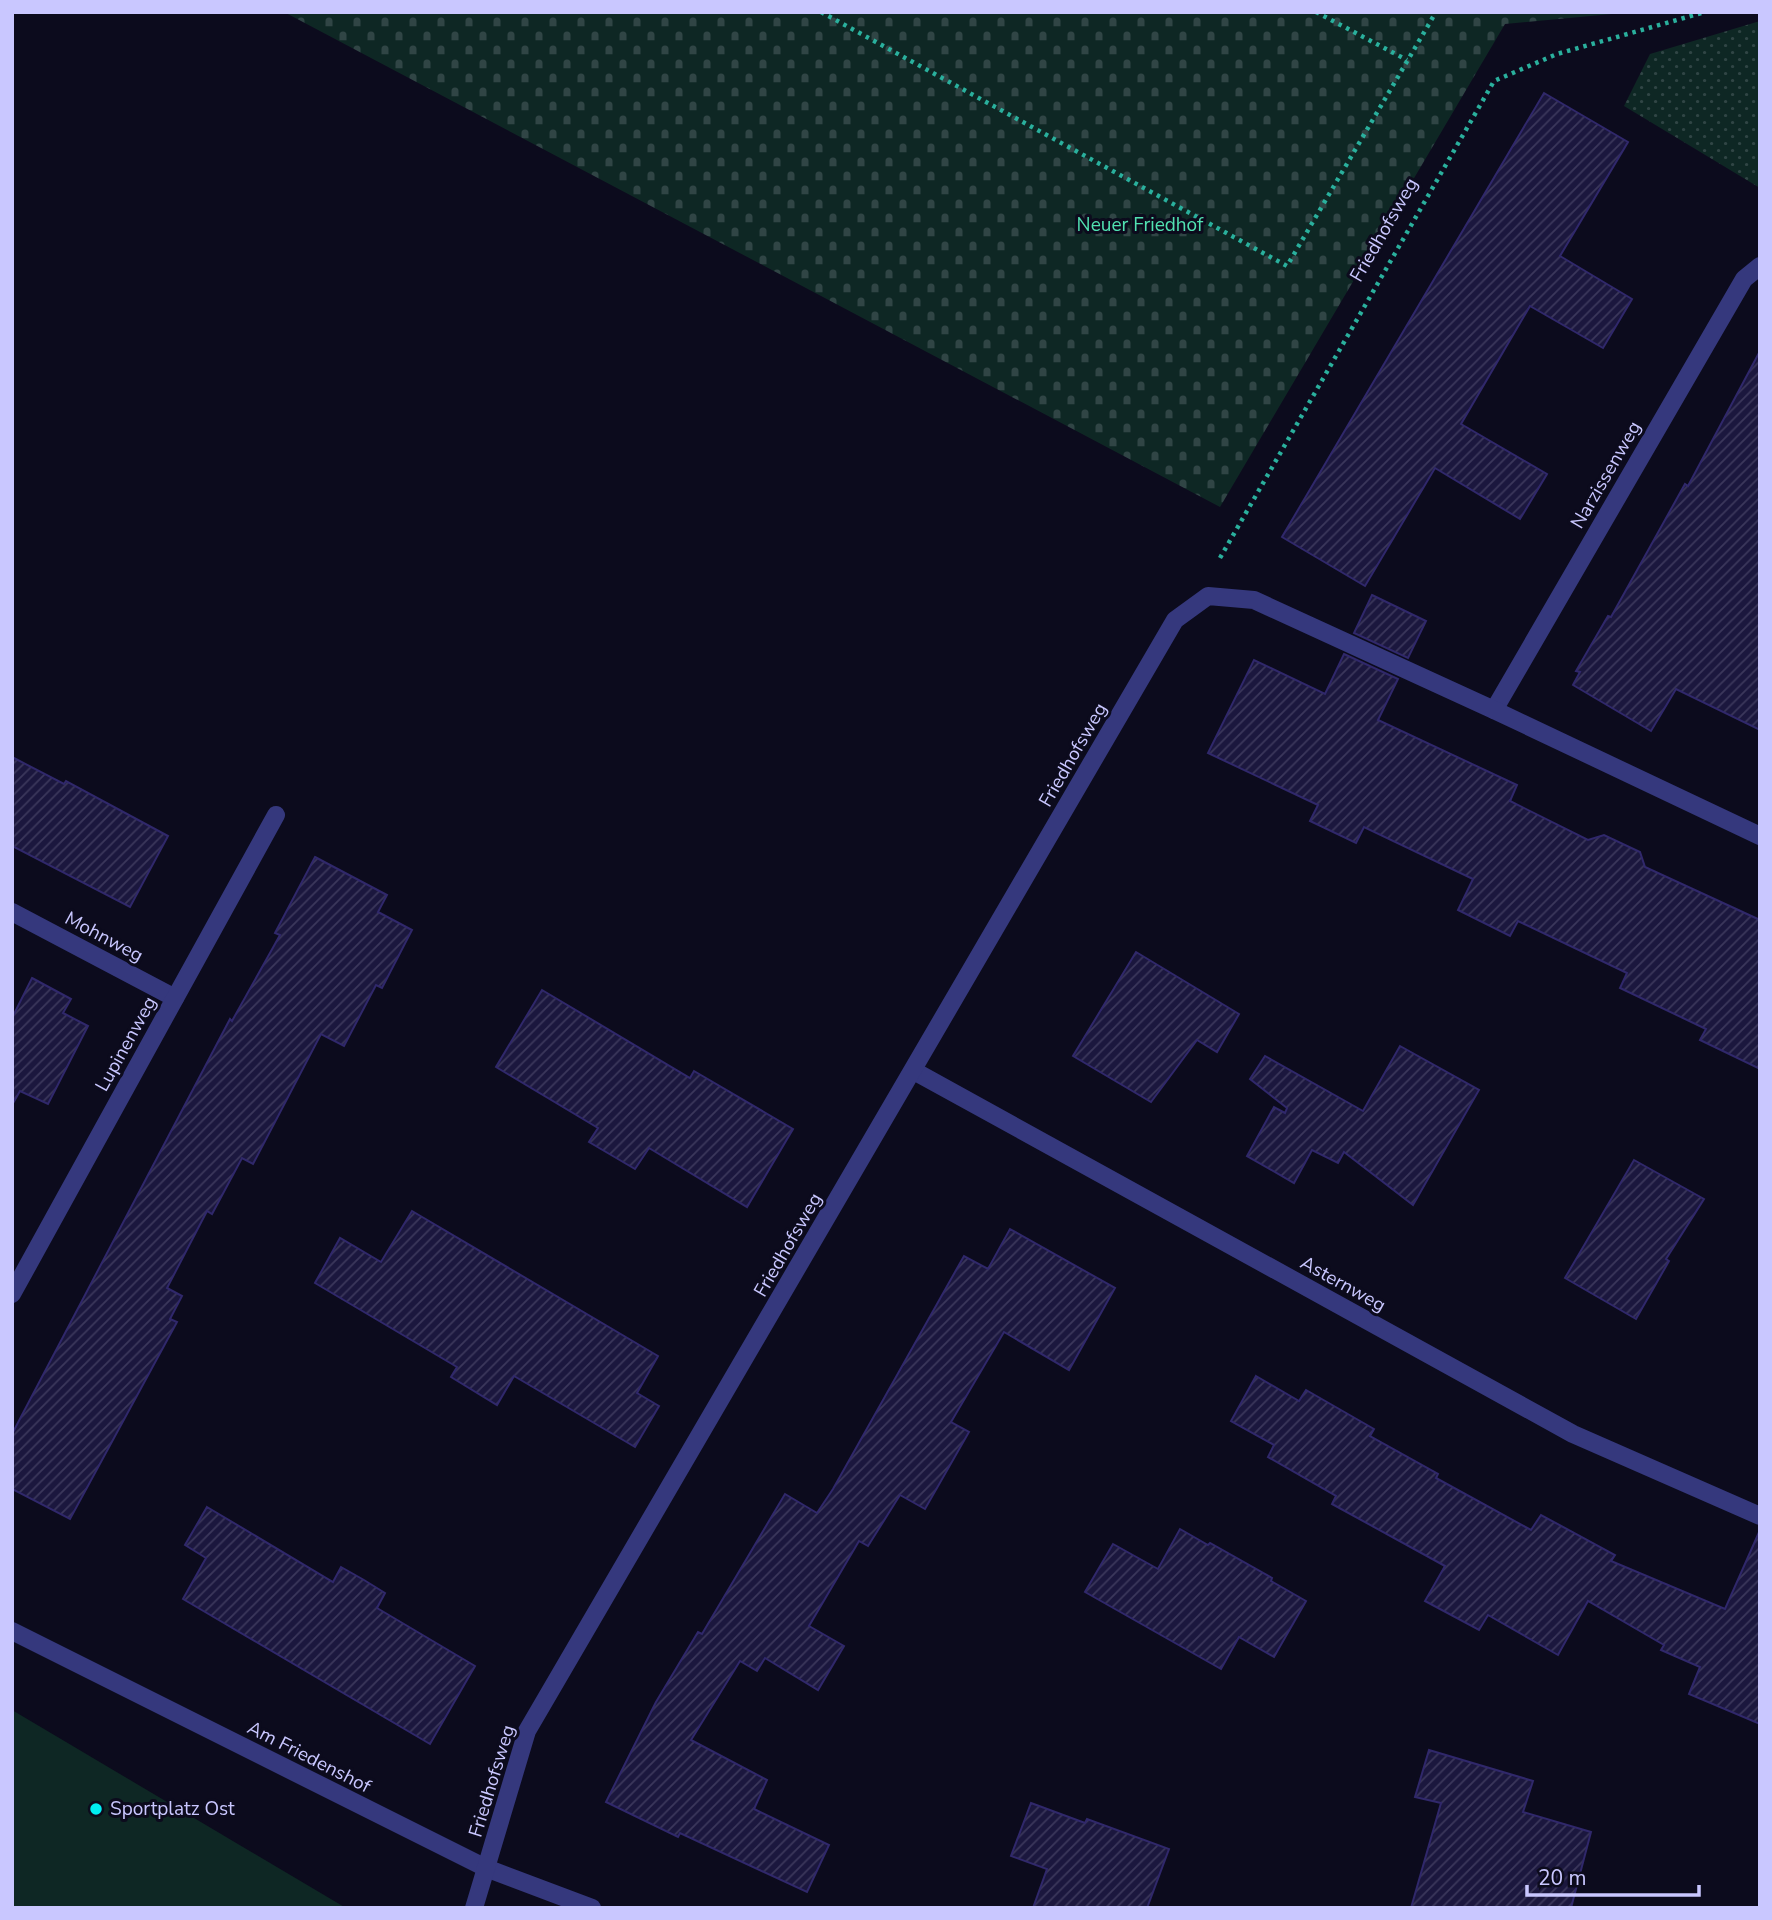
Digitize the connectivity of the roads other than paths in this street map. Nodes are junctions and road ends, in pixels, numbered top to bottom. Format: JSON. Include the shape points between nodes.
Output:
{"nodes":[{"id":1,"x":1760,"y":266,"type":"edge"},
{"id":2,"x":1494,"y":710,"type":"junction"},
{"id":3,"x":276,"y":815,"type":"dead end"},
{"id":4,"x":1760,"y":836,"type":"edge"},
{"id":5,"x":12,"y":912,"type":"edge"},
{"id":6,"x":175,"y":998,"type":"junction"},
{"id":7,"x":914,"y":1071,"type":"junction"},
{"id":8,"x":12,"y":1294,"type":"edge"},
{"id":9,"x":1760,"y":1516,"type":"edge"},
{"id":10,"x":12,"y":1631,"type":"edge"},
{"id":11,"x":486,"y":1868,"type":"junction"},
{"id":12,"x":474,"y":1908,"type":"edge"},
{"id":13,"x":592,"y":1908,"type":"edge"}],
"edges":[{"from":1,"to":2,"type":"street","name":"Narzissenweg","via":[[1744,279]]},
{"from":2,"to":4,"type":"street"},
{"from":2,"to":7,"type":"street","name":"Friedhofsweg","via":[[1254,600],[1208,596],[1175,620]]},
{"from":3,"to":6,"type":"street","name":"Lupinenweg"},
{"from":5,"to":6,"type":"street","name":"Mohnweg"},
{"from":6,"to":8,"type":"street","name":"Lupinenweg"},
{"from":7,"to":9,"type":"street","name":"Asternweg","via":[[1573,1434]]},
{"from":7,"to":11,"type":"street","name":"Friedhofsweg","via":[[527,1731]]},
{"from":10,"to":11,"type":"street","name":"Am Friedenshof"},
{"from":11,"to":12,"type":"street","name":"Friedhofsweg"},
{"from":11,"to":13,"type":"street","name":"Am Friedenshof"}]}
